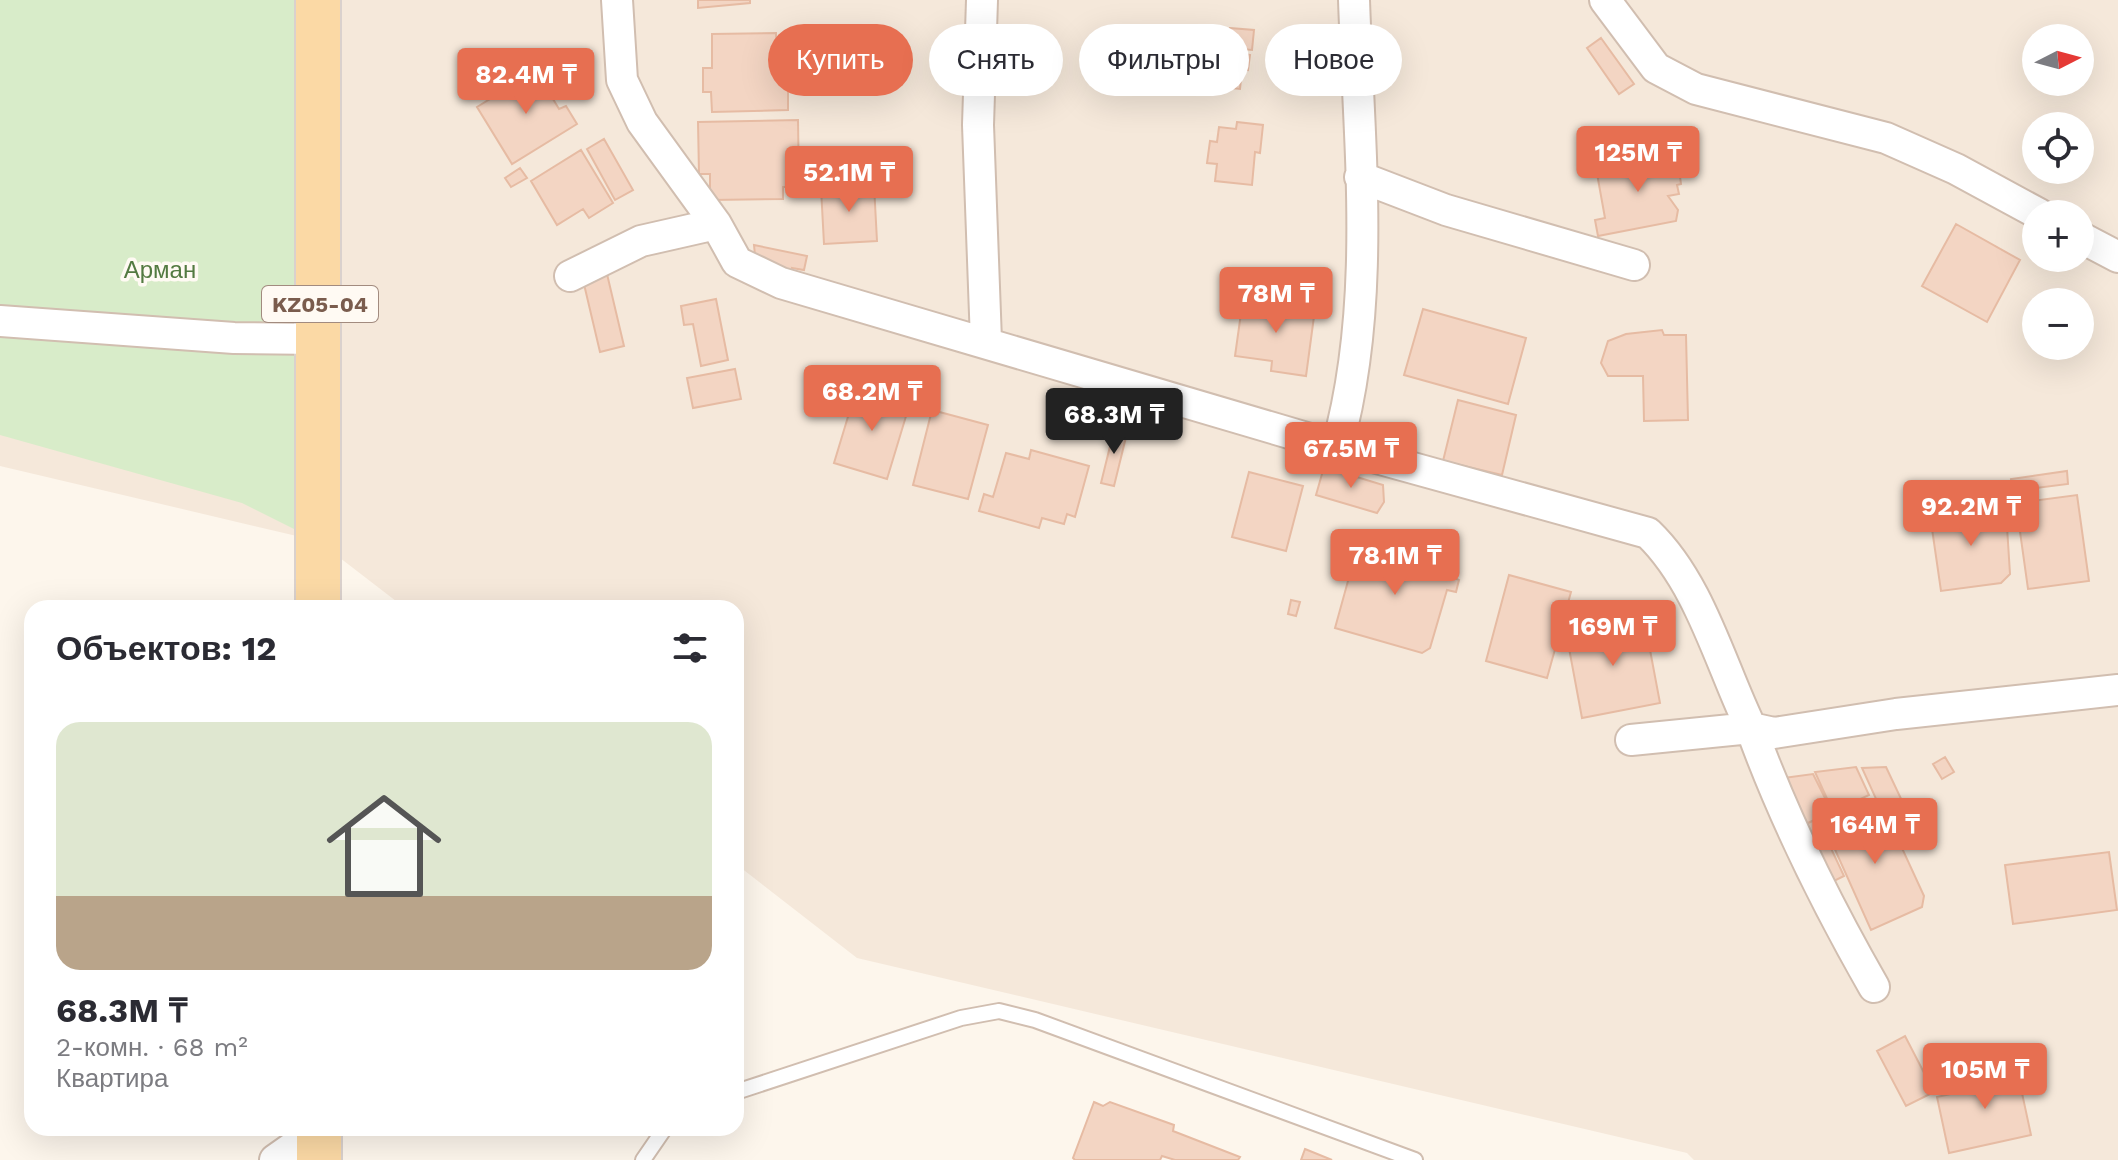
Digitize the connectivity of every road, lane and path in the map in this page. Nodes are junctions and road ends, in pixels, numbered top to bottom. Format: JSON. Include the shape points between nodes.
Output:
{"nodes":[{"id":1,"x":318,"y":0,"type":"edge"},
{"id":2,"x":617,"y":0,"type":"edge"},
{"id":3,"x":982,"y":0,"type":"edge"},
{"id":4,"x":1354,"y":0,"type":"edge"},
{"id":5,"x":1605,"y":0,"type":"edge"},
{"id":6,"x":1360,"y":177,"type":"junction"},
{"id":7,"x":2022,"y":205,"type":"edge"},
{"id":8,"x":716,"y":224,"type":"junction"},
{"id":9,"x":2094,"y":244,"type":"edge"},
{"id":10,"x":2118,"y":257,"type":"edge"},
{"id":11,"x":1634,"y":265,"type":"dead end"},
{"id":12,"x":570,"y":276,"type":"dead end"},
{"id":13,"x":0,"y":321,"type":"edge"},
{"id":14,"x":320,"y":339,"type":"junction"},
{"id":15,"x":986,"y":341,"type":"junction"},
{"id":16,"x":1337,"y":447,"type":"junction"},
{"id":17,"x":318,"y":600,"type":"edge"},
{"id":18,"x":2118,"y":690,"type":"edge"},
{"id":19,"x":1751,"y":728,"type":"junction"},
{"id":20,"x":1631,"y":740,"type":"dead end"},
{"id":21,"x":1874,"y":987,"type":"dead end"},
{"id":22,"x":744,"y":1089,"type":"edge"},
{"id":23,"x":660,"y":1136,"type":"edge"},
{"id":24,"x":319,"y":1139,"type":"edge"},
{"id":25,"x":275,"y":1160,"type":"edge"},
{"id":26,"x":643,"y":1160,"type":"edge"},
{"id":27,"x":1415,"y":1160,"type":"edge"}],
"edges":[{"from":1,"to":14,"type":"main road","number":"KZ05-04"},
{"from":2,"to":8,"type":"street","via":[[622,80],[642,122]]},
{"from":3,"to":15,"type":"street","via":[[978,125]]},
{"from":4,"to":6,"type":"street"},
{"from":5,"to":7,"type":"street","via":[[1656,68],[1696,89],[1886,138]]},
{"from":6,"to":11,"type":"street","via":[[1446,210]]},
{"from":6,"to":16,"type":"street","via":[[1357,350]]},
{"from":8,"to":12,"type":"street","via":[[641,241]]},
{"from":8,"to":15,"type":"street","via":[[737,262],[781,283]]},
{"from":9,"to":10,"type":"street"},
{"from":13,"to":14,"type":"street"},
{"from":14,"to":17,"type":"main road","number":"KZ05-04"},
{"from":15,"to":16,"type":"street"},
{"from":16,"to":19,"type":"street","via":[[1648,533],[1664,548],[1694,600]]},
{"from":18,"to":19,"type":"street","via":[[1774,733]]},
{"from":19,"to":20,"type":"street"},
{"from":19,"to":21,"type":"street","via":[[1783,812]]},
{"from":22,"to":27,"type":"lane","via":[[999,1011]]},
{"from":23,"to":26,"type":"lane"},
{"from":24,"to":25,"type":"street"}]}
